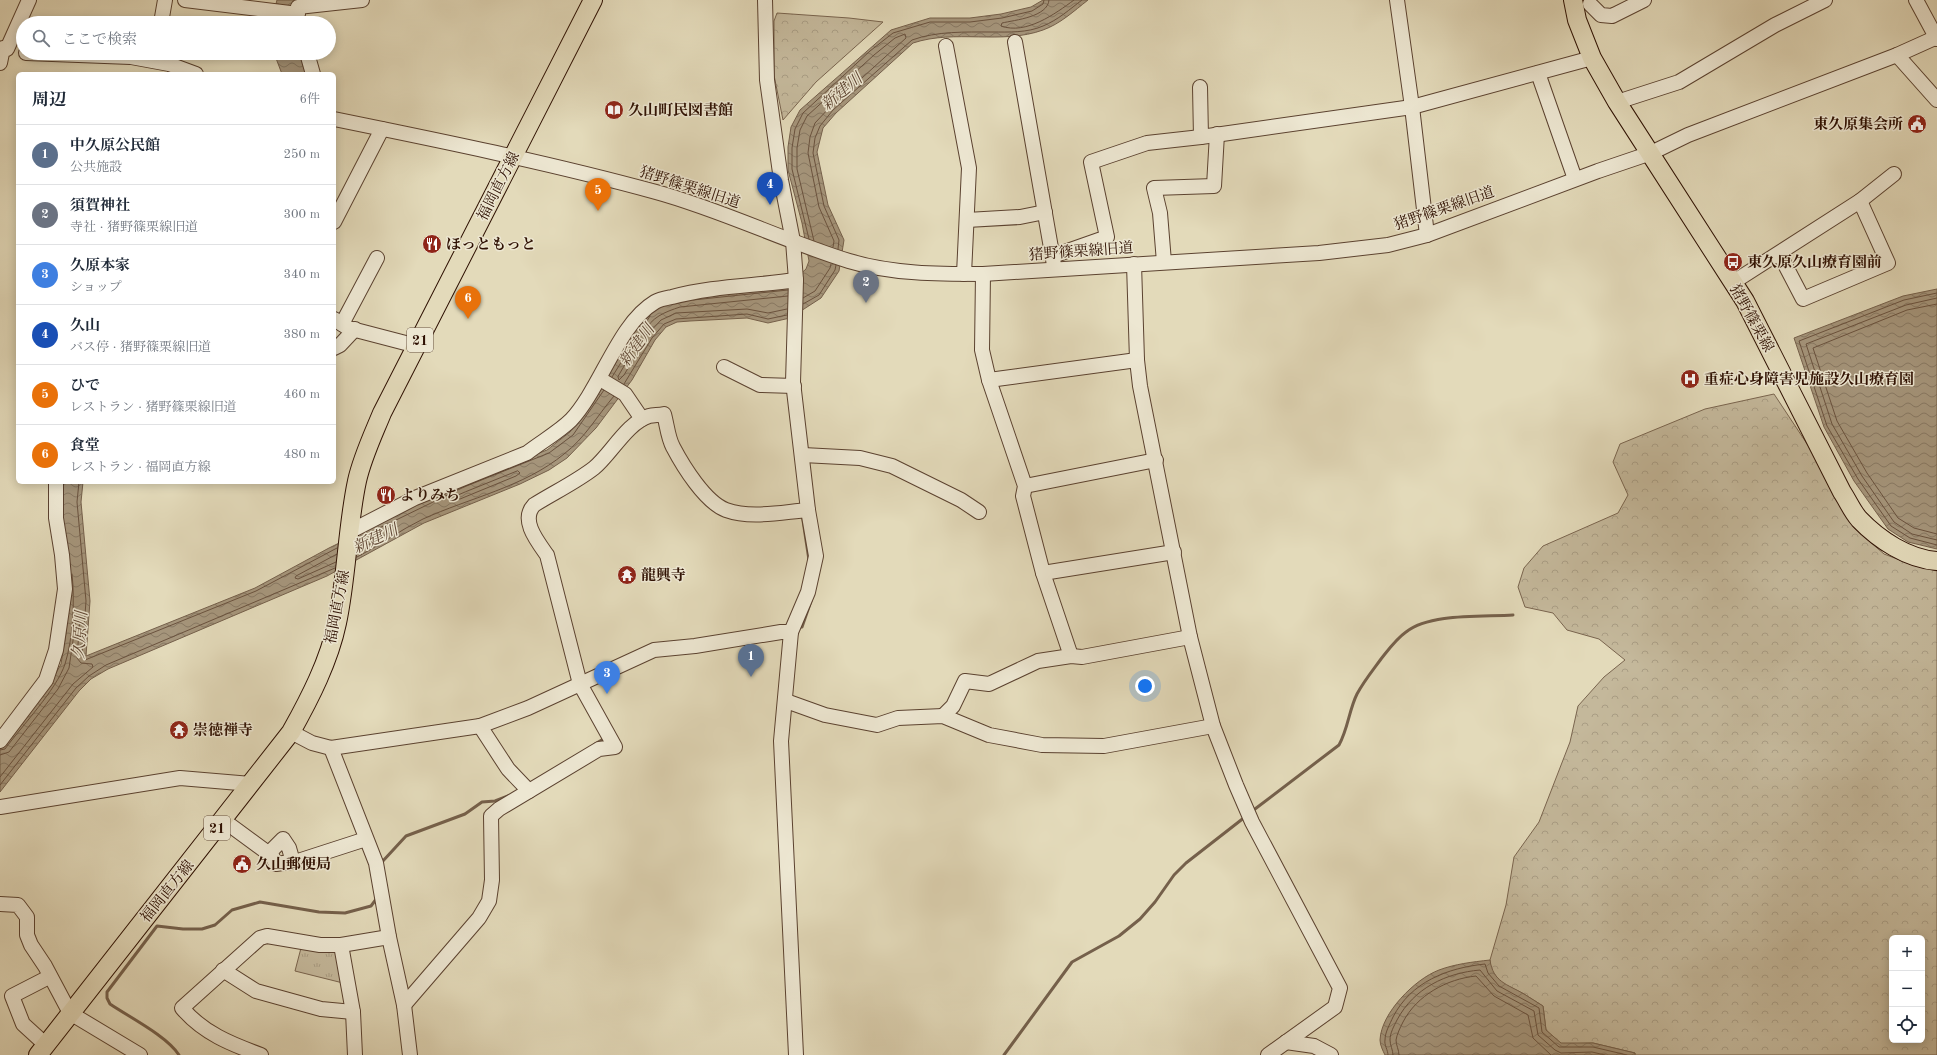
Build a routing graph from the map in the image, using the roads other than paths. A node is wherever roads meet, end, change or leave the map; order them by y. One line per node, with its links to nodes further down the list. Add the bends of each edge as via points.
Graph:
1 (29, 0): 13 (street)
2 (165, 0): 14 (street)
3 (185, 0): 12 (street)
4 (362, 0): 12 (street)
5 (593, 0): 38 (main road, 福岡直方線 / 21)
6 (765, 0): 46 (street, via 767,80 781,180)
7 (1397, 0): 32 (street)
8 (1644, 0): 11 (street, via 1612,16 1601,15)
9 (1825, 0): 31 (street, via 1775,25 1679,82)
10 (1916, 0): 16 (street)
11 (1582, 2): 22 (main road, 猪野篠栗線, via 1577,20)
12 (299, 11)
13 (20, 16)
14 (162, 16)
15 (16, 24): 19 (street)
16 (1936, 38): 21 (street, 猪野篠栗線旧道)
17 (1015, 42): 42 (street)
18 (946, 46): 44 (street, via 969,168)
19 (3, 48): 20 (street); 25 (street)
20 (16, 51)
21 (1897, 56): 30 (street); 37 (street, 猪野篠栗線旧道, via 1688,135)
22 (1592, 58): 28 (street); 31 (main road, 猪野篠栗線)
23 (161, 60): 26 (street)
24 (309, 60): 27 (street)
25 (0, 63)
26 (191, 72)
27 (312, 72)
28 (1538, 73): 32 (street); 40 (street)
29 (1200, 87): 36 (street)
30 (1937, 100)
31 (1617, 102): 37 (main road, 猪野篠栗線)
32 (1412, 107): 35 (street); 45 (street)
33 (336, 119): 34 (street, 猪野篠栗線旧道)
34 (382, 129): 38 (street, 猪野篠栗線旧道); 43 (street)
35 (1217, 134): 36 (street); 50 (street, via 1214,186 1154,188 1160,213)
36 (1201, 137): 48 (street, via 1147,143 1091,162 1107,237)
37 (1651, 153): 40 (street, 猪野篠栗線旧道); 56 (main road, 猪野篠栗線)
38 (514, 156): 46 (street, 猪野篠栗線旧道, via 657,192); 58 (main road, 福岡直方線 / 21)
39 (1894, 174): 41 (street)
40 (1575, 179): 45 (street, 猪野篠栗線旧道)
41 (1860, 200): 47 (street); 47 (street, via 1888,263 1803,299)
42 (1045, 212): 44 (street); 48 (street)
43 (336, 218)
44 (967, 220): 53 (street)
45 (1427, 235): 50 (street, 猪野篠栗線旧道, via 1388,245 1319,253)
46 (793, 241): 53 (street, 猪野篠栗線旧道, via 850,261 894,270); 55 (street)
47 (1779, 253): 56 (street)
48 (1053, 256): 52 (street)
49 (377, 258): 57 (street)
50 (1164, 262): 51 (street, 猪野篠栗線旧道)
51 (1134, 264): 52 (street, 猪野篠栗線旧道); 60 (street)
52 (1055, 270): 54 (street, 猪野篠栗線旧道)
53 (964, 274): 54 (street, 猪野篠栗線旧道)
54 (983, 274): 63 (street, via 982,350)
55 (796, 280): 62 (street, via 688,292 656,301 642,312 616,347); 64 (street)
56 (1732, 282): 74 (main road, 猪野篠栗線, via 1745,301 1842,492 1858,518 1892,546 1926,560)
57 (344, 324): 58 (street); 59 (street, via 340,346)
58 (417, 346): 72 (main road, 福岡直方線 / 21, via 382,413 368,447 357,480)
59 (336, 347)
60 (1137, 360): 63 (street); 67 (street)
61 (724, 368): 64 (street, via 760,385)
62 (600, 379): 65 (street, via 625,394); 72 (street, via 571,420 527,452 415,498)
63 (989, 380): 69 (street)
64 (794, 386): 66 (street)
65 (642, 419): 70 (street, via 664,414 672,446 707,498 716,505 736,512 757,514); 79 (street, via 616,441 606,457 594,469 529,510 528,517 532,530 547,555)
66 (803, 455): 70 (street); 71 (street, via 860,458 892,466)
67 (1156, 460): 69 (street); 73 (street)
68 (56, 484): 85 (street, via 56,518 65,589 56,650 46,680)
69 (1025, 486): 75 (street, via 1022,496)
70 (808, 510): 76 (street, via 815,561 808,592)
71 (979, 512)
72 (349, 532): 84 (main road, 福岡直方線 / 21, via 337,624 317,682)
73 (1174, 552): 75 (street); 77 (street)
74 (1937, 561)
75 (1044, 573): 78 (street)
76 (791, 632): 79 (street, via 654,650); 80 (street, via 785,680)
77 (1190, 637): 78 (street, via 1082,657); 83 (street)
78 (1071, 656): 81 (street, via 1038,661 989,684 965,681 953,706)
79 (580, 684): 82 (street); 88 (street, via 615,747 599,750)
80 (786, 701): 81 (street, via 826,715 877,725 898,718); 109 (street, via 781,741)
81 (943, 716): 83 (street, via 989,735 1042,745 1104,746)
82 (480, 726): 86 (street); 88 (street, via 508,769)
83 (1213, 726): 102 (street, via 1252,822 1340,988 1335,1007)
84 (291, 732): 86 (street, via 312,743); 87 (main road, 福岡直方線 / 21)
85 (0, 741)
86 (331, 748): 91 (street)
87 (251, 784): 89 (street, via 180,778); 90 (main road, 福岡直方線 / 21)
88 (529, 791): 99 (street, via 499,808 491,816 492,880 489,901 479,918)
89 (0, 807)
90 (223, 820): 92 (street); 101 (main road, 福岡直方線 / 21)
91 (366, 839): 93 (street); 95 (street, via 376,863)
92 (269, 853): 93 (street, via 276,864); 93 (street, via 283,839)
93 (293, 862)
94 (0, 904): 98 (street, via 18,905 27,917 27,935)
95 (388, 937): 96 (street); 99 (street)
96 (341, 944): 97 (street, via 320,945 267,936 260,938); 100 (street)
97 (224, 970): 100 (street, via 256,991 321,1009); 104 (street, via 182,1008 193,1021)
98 (49, 977): 101 (street); 103 (street, via 12,996 23,1024)
99 (404, 1006): 108 (street)
100 (353, 1012): 107 (street)
101 (70, 1013): 103 (main road, 福岡直方線 / 21); 105 (street)
102 (1286, 1042): 110 (street); 111 (street, via 1314,1046)
103 (42, 1050)
104 (244, 1052): 106 (street)
105 (140, 1055)
106 (261, 1055)
107 (355, 1055)
108 (410, 1055)
109 (796, 1055)
110 (1268, 1055)
111 (1331, 1055)

